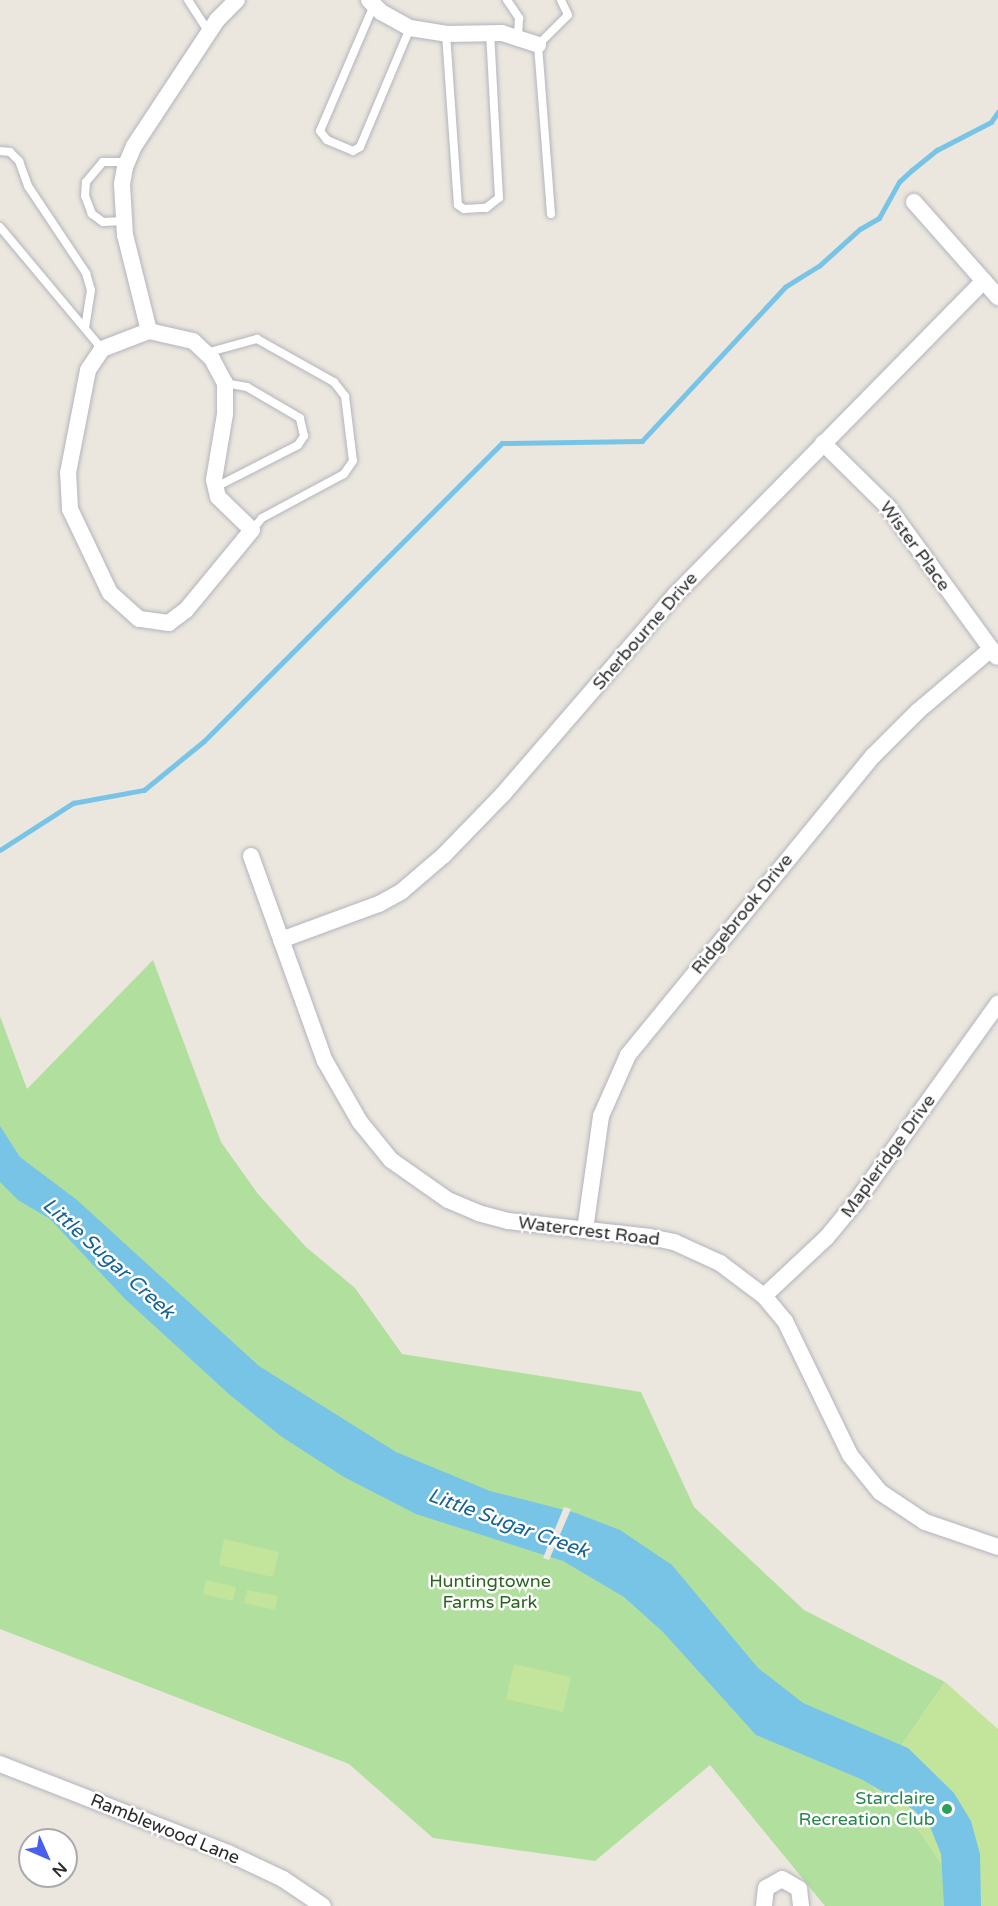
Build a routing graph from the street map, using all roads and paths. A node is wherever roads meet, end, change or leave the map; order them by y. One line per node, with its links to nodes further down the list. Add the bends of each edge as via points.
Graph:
1 (188, 0): 7 (lane)
2 (237, 0): 7 (street)
3 (507, 0): 10 (lane, via 519,18)
4 (561, 0): 11 (lane, via 568,15)
5 (371, 2): 6 (street); 6 (lane, via 320,131 327,140 353,151 360,147)
6 (410, 28): 8 (street)
7 (209, 32): 13 (street)
8 (446, 34): 9 (street); 9 (lane, via 458,205 464,209 486,208 500,198)
9 (490, 34): 10 (street)
10 (518, 36): 11 (street)
11 (538, 45): 15 (lane)
12 (0, 151): 20 (lane, via 10,152 19,161 28,186 86,273 90,290)
13 (127, 162): 16 (street, via 122,184); 16 (lane, via 103,162 86,182 85,196 92,214 103,222)
14 (914, 202): 18 (street)
15 (552, 214)
16 (124, 221): 21 (street)
17 (0, 227): 20 (lane)
18 (984, 281): 19 (street); 25 (street, Sherbourne Drive)
19 (998, 297)
20 (85, 328): 22 (lane)
21 (149, 331): 22 (street); 23 (street, via 193,341)
22 (102, 348): 27 (street, via 88,370 68,473 70,509 110,593 140,619 170,623 186,610)
23 (206, 353): 24 (street); 27 (lane, via 256,339 334,382 345,396 353,461 344,474 262,518)
24 (225, 383): 26 (street); 26 (lane, via 247,387 300,418 304,436 298,444)
25 (823, 442): 28 (street, Wister Place, via 888,507); 30 (street, Sherbourne Drive, via 676,594 504,793 436,863 379,904)
26 (216, 487): 27 (street, via 218,497)
27 (252, 530)
28 (994, 654): 32 (street, Ridgebrook Drive, via 918,711 873,756 628,1055 601,1116)
29 (251, 856): 30 (street, Watercrest Road)
30 (281, 940): 32 (street, Watercrest Road, via 325,1060 360,1122 391,1160 428,1188 478,1213)
31 (998, 1004): 33 (street, Mapleridge Drive, via 856,1202 827,1237)
32 (585, 1230): 33 (street, Watercrest Road, via 674,1242 720,1263)
33 (764, 1296): 34 (street, Watercrest Road, via 786,1321 850,1455 880,1492 925,1522)
34 (998, 1546)
35 (0, 1764): 36 (street, Ramblewood Lane, via 228,1853 283,1879)
36 (323, 1906)
37 (764, 1906): 38 (street, via 766,1888 782,1879 799,1888)
38 (801, 1906)

